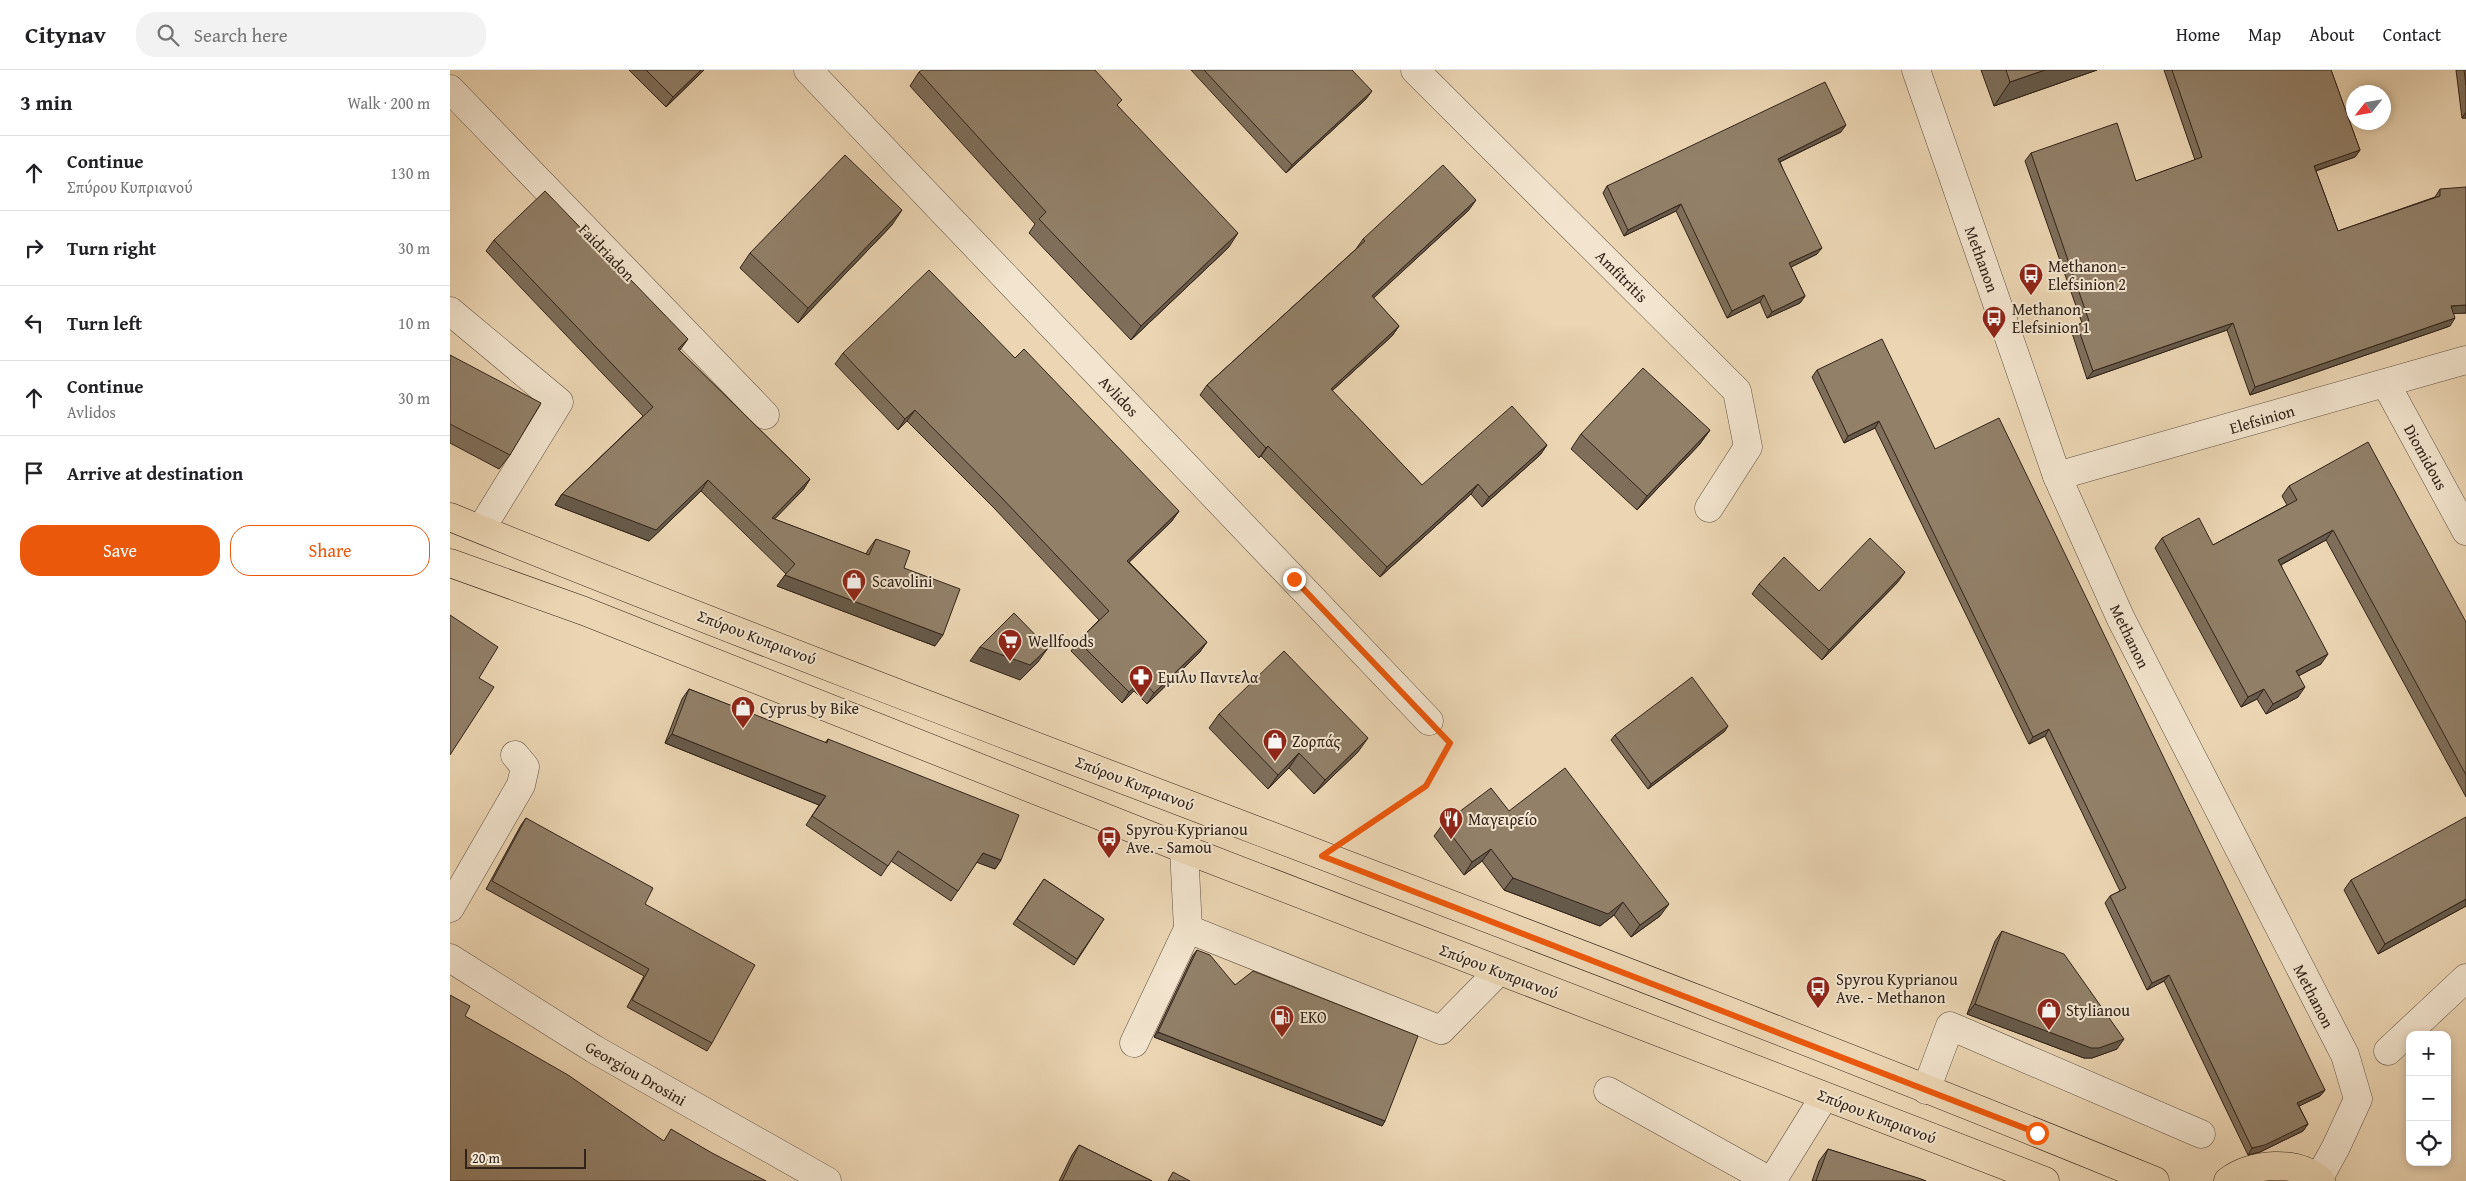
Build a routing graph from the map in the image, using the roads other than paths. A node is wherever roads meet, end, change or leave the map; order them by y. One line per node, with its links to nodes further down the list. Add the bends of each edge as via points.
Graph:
1 (808, 70): 15 (street, Avlidos)
2 (1415, 70): 10 (street, Amfitritis, via 1737,391 1748,447)
3 (1916, 70): 9 (street, Methanon)
4 (450, 89): 8 (street, Faidriadon)
5 (450, 310): 12 (street, via 559,402)
6 (2466, 360): 7 (street, Elefsinion)
7 (2386, 384): 9 (street, Elefsinion); 13 (street, Diomidous)
8 (764, 415)
9 (2057, 476): 29 (street, Methanon, via 2121,619 2344,1055 2358,1099)
10 (1709, 508)
11 (450, 517): 12 (main road, Σπύρου Κυπριανού)
12 (481, 529): 25 (main road, Σπύρου Κυπριανού)
13 (2466, 531)
14 (450, 563): 17 (main road, Σπύρου Κυπριανού, via 584,611)
15 (1429, 721)
16 (515, 755): 18 (street, via 525,767 521,785)
17 (1184, 849): 19 (street); 21 (main road, Σπύρου Κυπριανού)
18 (450, 908)
19 (1188, 929): 21 (street, via 1441,1030); 23 (street)
20 (450, 958): 30 (street, Georgiou Drosini, via 594,1050)
21 (1499, 971): 27 (main road, Σπύρου Κυπριανού)
22 (2466, 978): 24 (street)
23 (1134, 1044)
24 (2388, 1051)
25 (1926, 1090): 28 (street, via 1950,1026); 33 (main road, Σπύρου Κυπριανού)
26 (1608, 1091): 31 (street)
27 (1824, 1097): 31 (street); 32 (main road, Σπύρου Κυπριανού)
28 (2201, 1134)
29 (2320, 1180): 34 (main road, via 2292,1168 2264,1166 2237,1174)
30 (827, 1181)
31 (1771, 1181)
32 (2045, 1181)
33 (2155, 1181)
34 (2228, 1181)

